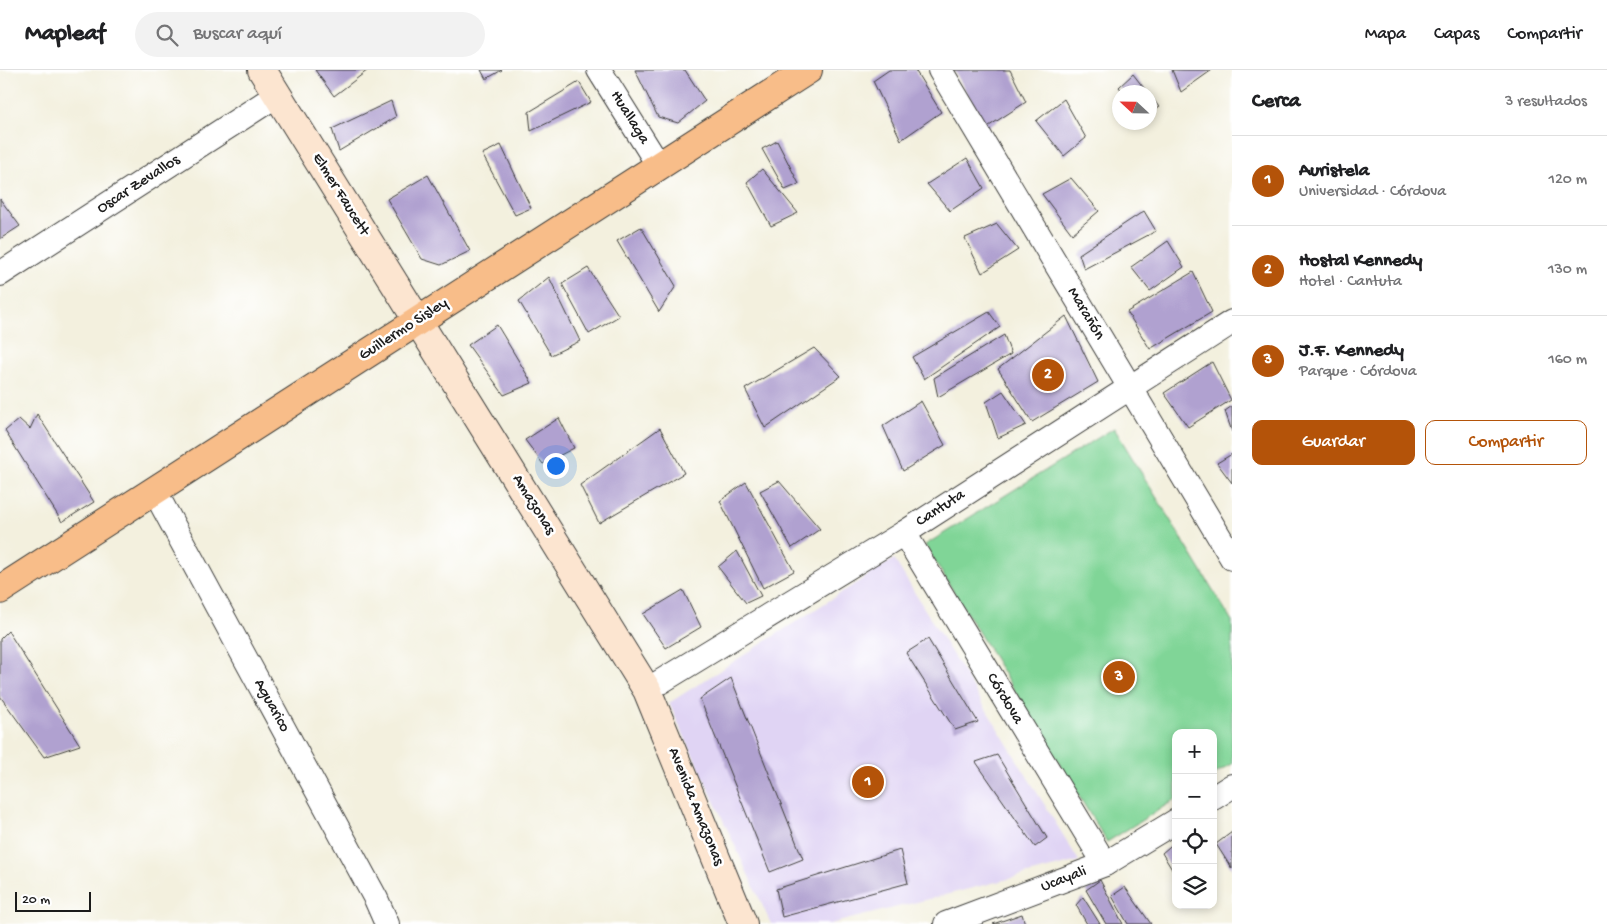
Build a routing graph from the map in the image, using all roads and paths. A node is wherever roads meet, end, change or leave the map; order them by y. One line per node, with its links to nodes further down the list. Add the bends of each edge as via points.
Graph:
1 (262, 70): 5 (street, Elmer Faucett)
2 (599, 70): 6 (street, Huallaga)
3 (808, 70): 6 (main road, Guillermo Sisley)
4 (940, 70): 10 (street, Marañón)
5 (277, 96): 7 (street, Oscar Zevallos); 8 (street, Elmer Faucett)
6 (659, 166): 8 (main road, Guillermo Sisley)
7 (0, 274)
8 (419, 319): 11 (main road, Guillermo Sisley); 15 (street, Amazonas)
9 (1232, 322): 10 (street, Cantuta)
10 (1128, 387): 12 (street, Cantuta); 13 (street, Marañón)
11 (154, 490): 14 (main road, Guillermo Sisley); 20 (street, Aguarico, via 376,899)
12 (904, 533): 15 (street, Cantuta); 19 (street, Córdova)
13 (1232, 558)
14 (0, 590)
15 (647, 690): 21 (street, Avenida Amazonas)
16 (1232, 786): 17 (street)
17 (1217, 795)
18 (1172, 823): 19 (street, Ucayali)
19 (1105, 864): 22 (street, Ucayali)
20 (386, 924)
21 (743, 924)
22 (948, 924)

